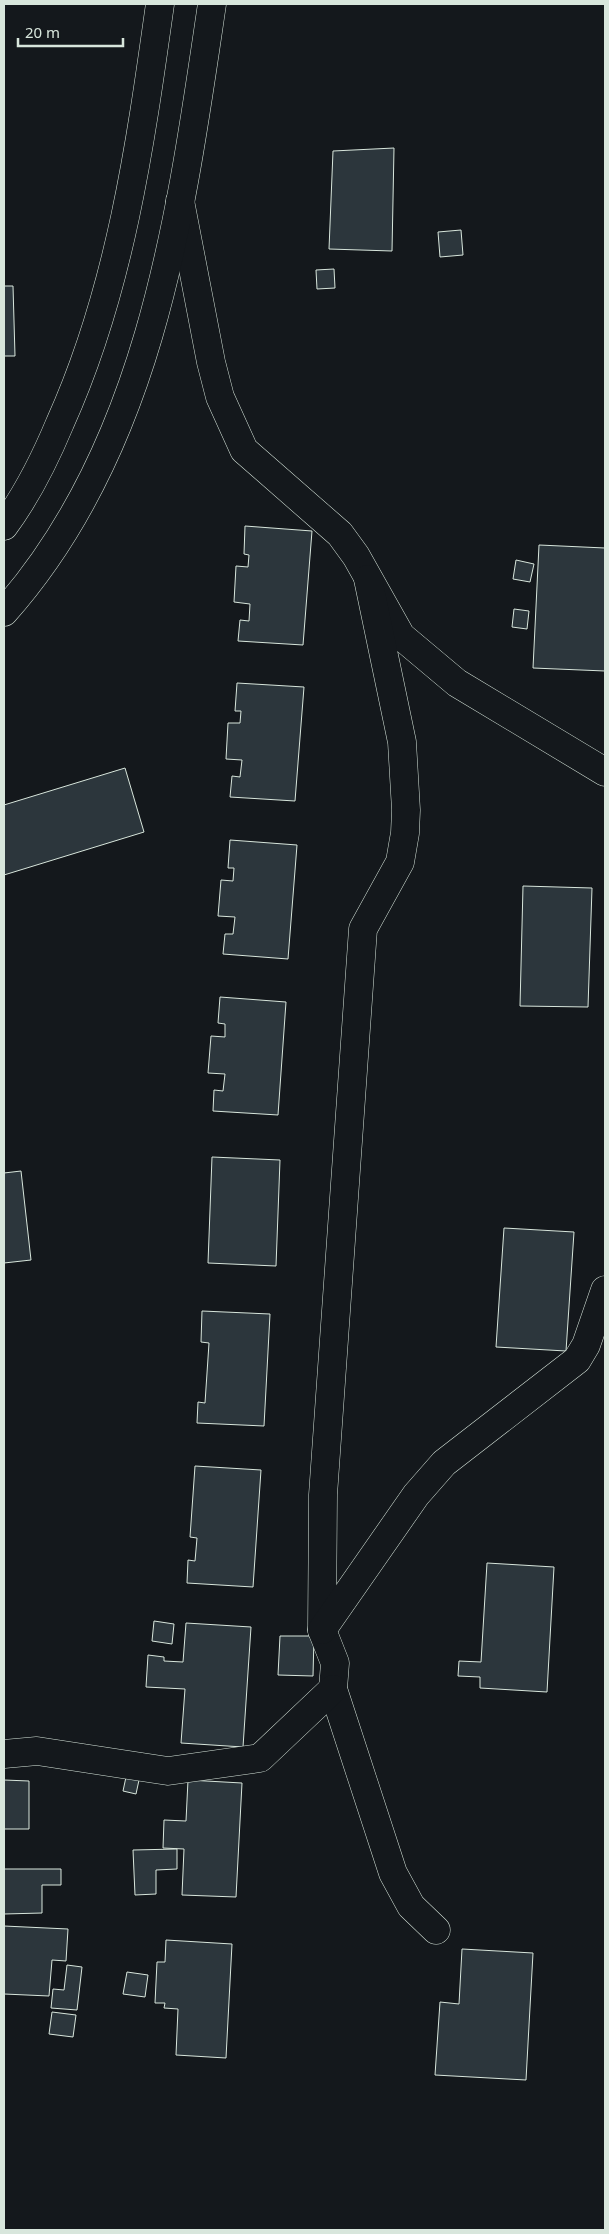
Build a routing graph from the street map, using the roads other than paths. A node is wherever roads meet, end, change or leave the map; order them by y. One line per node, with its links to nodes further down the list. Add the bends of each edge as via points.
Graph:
1 (160, 4): 4 (main road, via 139,152 105,305 81,378 50,447 18,507)
2 (212, 4): 3 (main road)
3 (180, 201): 5 (main road, via 211,362 220,397 244,450 340,534); 6 (main road, via 163,282 118,425 90,486 57,544)
4 (4, 526)
5 (368, 579): 7 (main road, via 401,636 457,683); 9 (main road, via 402,742 405,833 400,862 363,929 323,1496)
6 (4, 612)
7 (605, 772)
8 (605, 1290): 9 (main road, via 586,1346 577,1360 444,1463 416,1495)
9 (322, 1630): 10 (main road, via 335,1663)
10 (333, 1689): 11 (main road, via 260,1758 168,1771 37,1751); 12 (main road, via 393,1873 411,1906)
11 (4, 1754)
12 (436, 1930)

